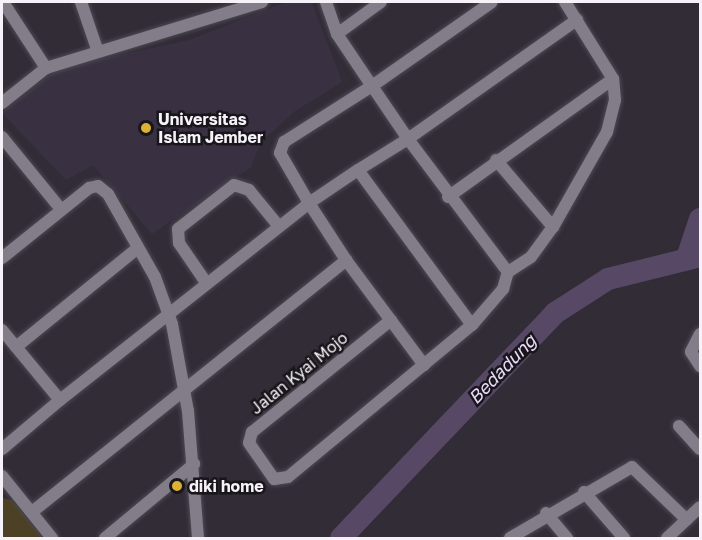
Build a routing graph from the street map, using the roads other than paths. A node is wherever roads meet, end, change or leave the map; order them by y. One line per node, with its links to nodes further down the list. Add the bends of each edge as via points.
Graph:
1 (3, 2): 11 (street)
2 (81, 2): 10 (street)
3 (262, 2): 10 (street, via 190,27)
4 (326, 2): 9 (street)
5 (381, 2): 9 (street)
6 (492, 2): 13 (street)
7 (565, 2): 8 (street)
8 (577, 20): 12 (street); 16 (street)
9 (337, 33): 13 (street)
10 (97, 49): 11 (street)
11 (46, 68): 14 (street)
12 (613, 79): 17 (street); 23 (street, Jalan Kyai Mojo, via 615,100 607,132)
13 (372, 86): 16 (street); 20 (street, via 280,149)
14 (2, 103)
15 (2, 137): 21 (street)
16 (408, 140): 18 (street); 19 (street)
17 (496, 160): 19 (street); 23 (street)
18 (358, 170): 20 (street); 31 (street)
19 (448, 197): 27 (street)
20 (309, 203): 22 (street); 26 (street)
21 (60, 208): 24 (street, via 98,186 108,194); 25 (street)
22 (277, 224): 28 (street); 28 (street, via 249,190 234,185 178,229 177,240)
23 (553, 227): 27 (street, Jalan Kyai Mojo, via 531,257)
24 (138, 248): 29 (street); 34 (street)
25 (2, 258)
26 (346, 260): 30 (street); 37 (street)
27 (508, 272): 31 (street, Jalan Kyai Mojo, via 503,289)
28 (205, 281): 29 (street)
29 (170, 314): 37 (street); 38 (street)
30 (391, 320): 35 (street); 35 (street, Jalan Kyai Mojo, via 252,432 250,447 274,479 283,480)
31 (472, 325): 35 (street, Jalan Kyai Mojo)
32 (2, 330): 34 (street)
33 (700, 334): 36 (street, via 691,352)
34 (16, 347): 38 (street)
35 (424, 365)
36 (700, 366)
37 (184, 386): 42 (street); 45 (street)
38 (60, 400): 40 (street)
39 (680, 426): 41 (street)
40 (2, 449)
41 (700, 449)
42 (194, 464): 49 (street); 50 (street)
43 (4, 484): 45 (street)
44 (584, 492): 46 (street); 47 (street, via 632,467); 53 (street)
45 (32, 513): 48 (street)
46 (546, 513): 51 (street); 52 (street)
47 (696, 515): 54 (street)
48 (52, 538)
49 (105, 538)
50 (198, 538)
51 (510, 538)
52 (567, 538)
53 (624, 538)
54 (667, 538)

